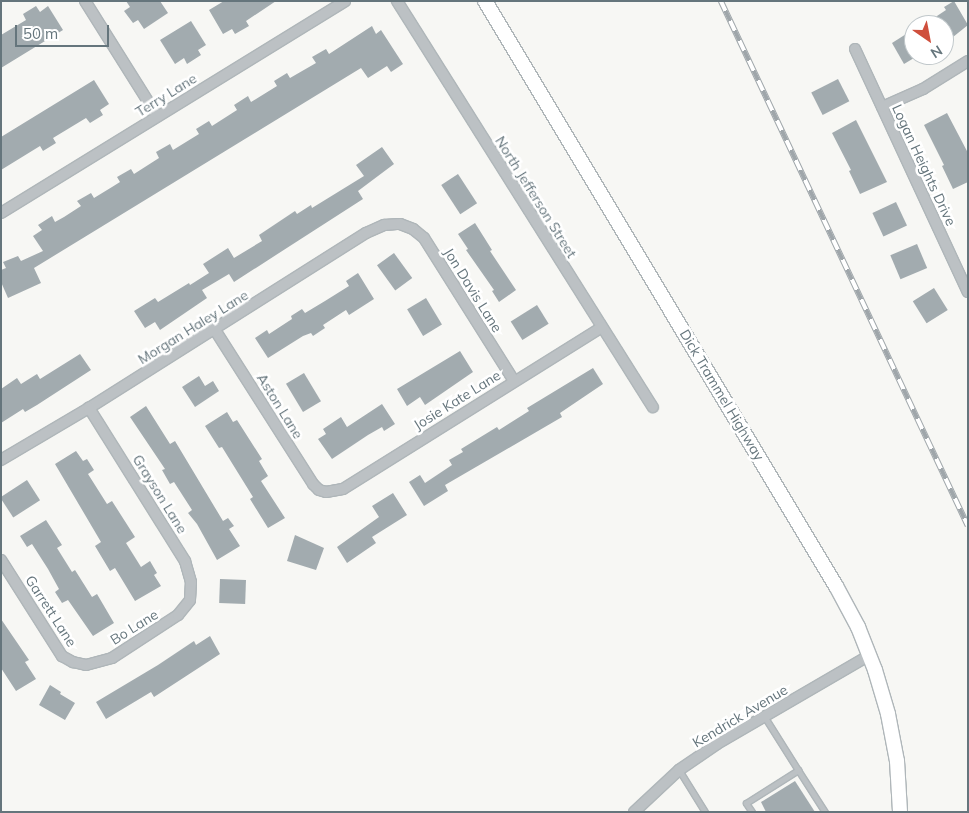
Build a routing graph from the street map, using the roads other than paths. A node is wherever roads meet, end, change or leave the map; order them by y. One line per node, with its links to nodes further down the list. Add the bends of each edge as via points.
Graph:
1 (84, 1): 8 (street)
2 (345, 1): 8 (street, Terry Lane)
3 (397, 1): 12 (street, North Jefferson Street)
4 (485, 1): 21 (main road, Dick Trammel Highway, via 836,586)
5 (855, 49): 7 (street, Logan Heights Drive)
6 (968, 61): 7 (street, via 922,89)
7 (882, 107): 11 (street, Logan Heights Drive)
8 (157, 116): 9 (street, Terry Lane)
9 (1, 213)
10 (400, 224): 13 (street, Morgan Haley Lane, via 384,225 366,233); 14 (street, Jon Davis Lane, via 424,238)
11 (968, 292)
12 (602, 327): 14 (street, Josie Kate Lane); 15 (street, North Jefferson Street)
13 (214, 330): 16 (street, Morgan Haley Lane); 18 (street, Aston Lane, via 313,484)
14 (514, 380): 18 (street, Josie Kate Lane, via 343,489)
15 (654, 407)
16 (89, 408): 17 (street, Morgan Haley Lane); 20 (street, Grayson Lane, via 185,561 191,582)
17 (1, 460)
18 (326, 492)
19 (1, 560): 22 (street, Garrett Lane, via 62,656)
20 (190, 600): 22 (street, Bo Lane, via 178,615 112,658)
21 (870, 655): 23 (street, Kendrick Avenue); 30 (main road, Dick Trammel Highway, via 888,714)
22 (86, 665)
23 (764, 716): 24 (street, Kendrick Avenue); 25 (lane)
24 (679, 770): 26 (street, Kendrick Avenue); 27 (lane)
25 (798, 770): 28 (lane, via 746,803); 29 (lane)
26 (634, 812)
27 (704, 812)
28 (752, 812)
29 (825, 812)
30 (900, 812)

